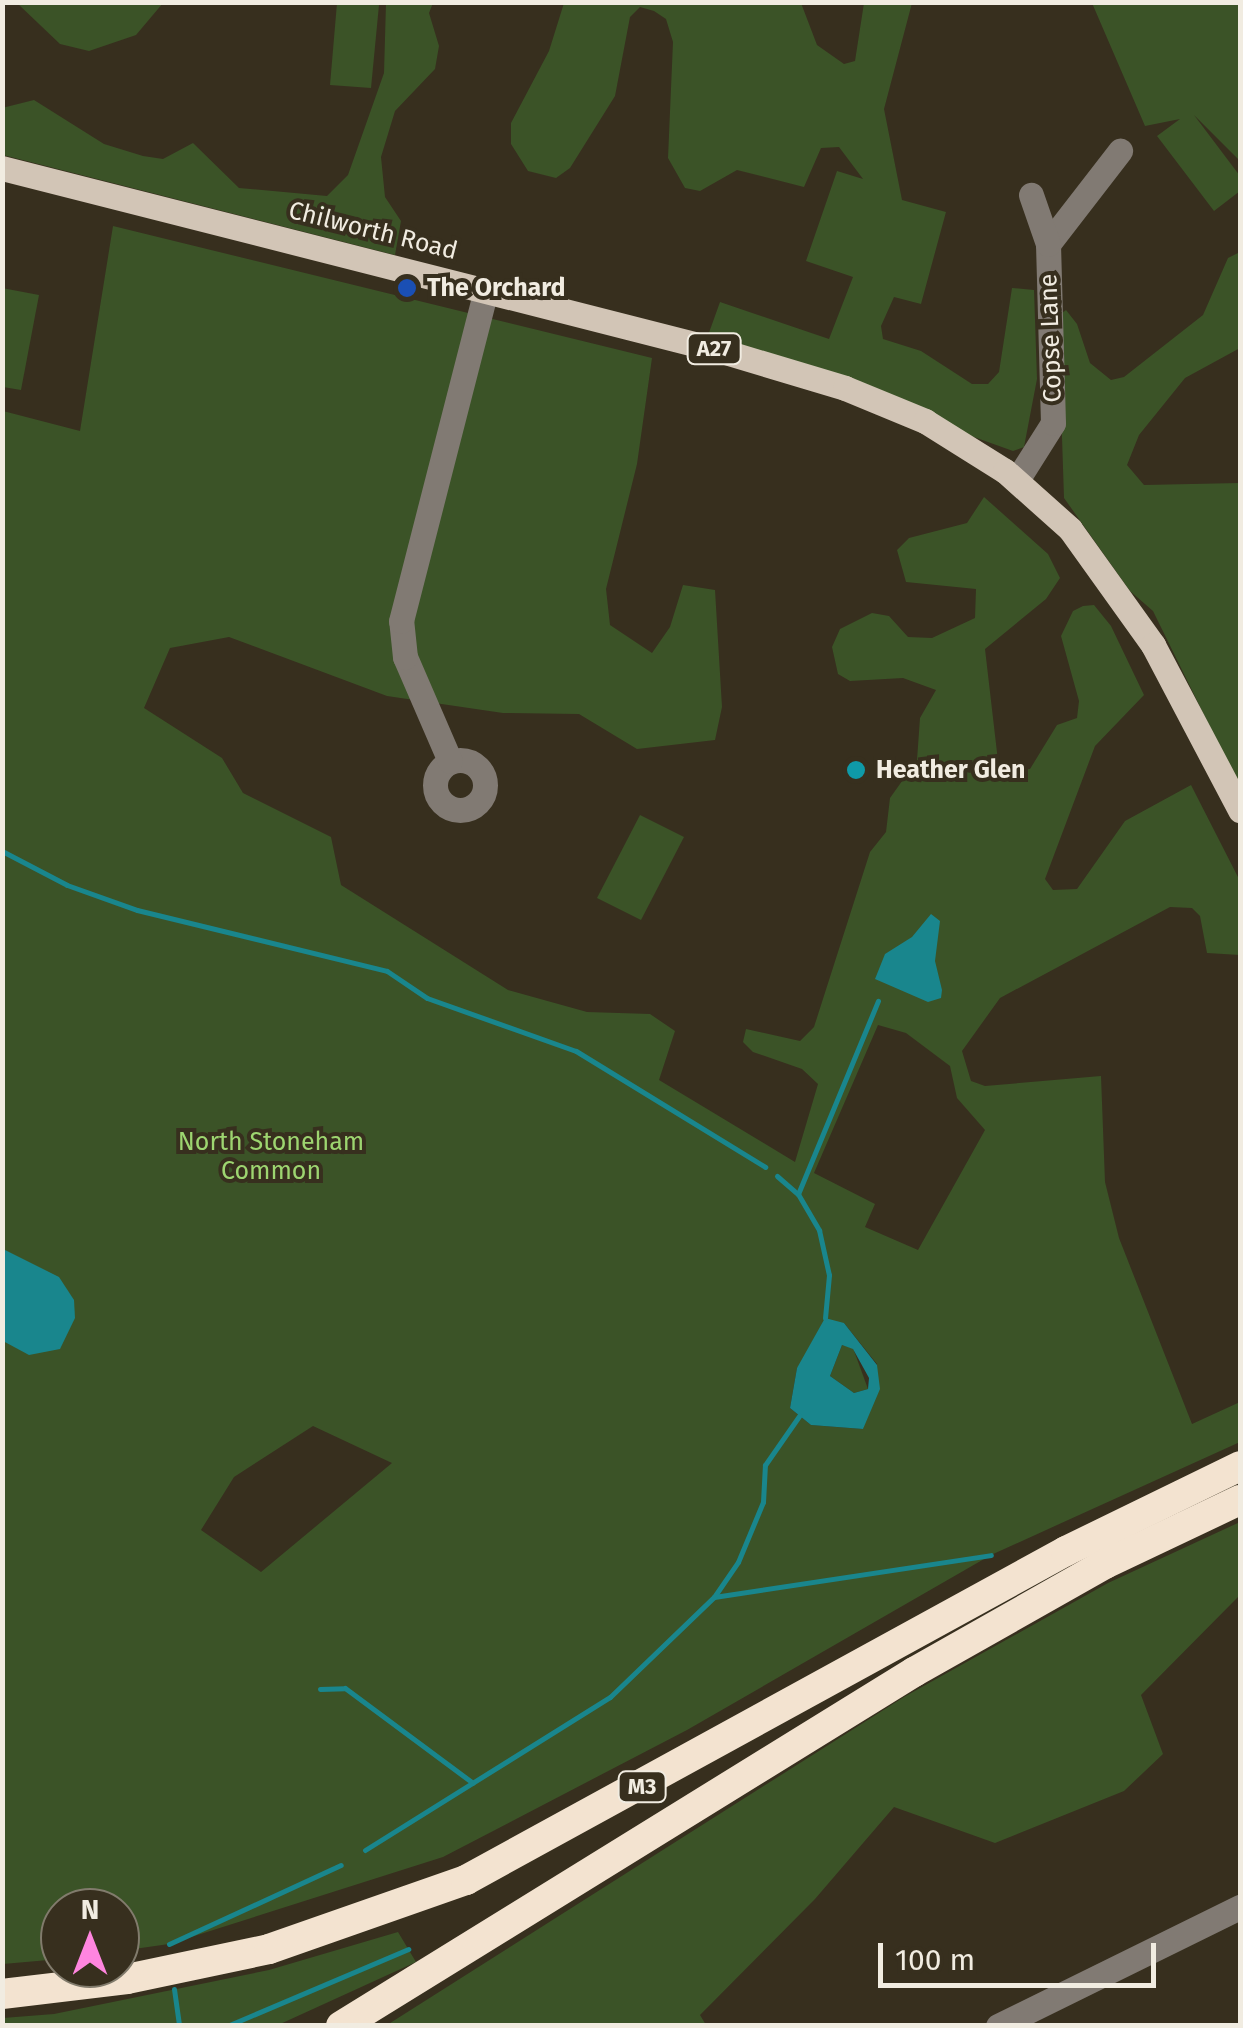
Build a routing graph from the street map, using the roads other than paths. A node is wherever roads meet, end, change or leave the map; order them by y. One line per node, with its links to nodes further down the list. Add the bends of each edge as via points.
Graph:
1 (1120, 151): 4 (street, Copse Lane)
2 (2, 168): 5 (main road, Chilworth Road / A27)
3 (1031, 195): 4 (street, Copse Lane)
4 (1048, 244): 6 (street, Copse Lane, via 1053,423)
5 (486, 291): 6 (main road, Chilworth Road / A27, via 845,388 926,421); 7 (street, via 402,621 405,657)
6 (1018, 480): 8 (main road, Chilworth Road / A27, via 1070,528 1118,590)
7 (450, 761)
8 (1240, 810)
9 (1240, 1466): 12 (highway, M3, via 1066,1551 466,1880 269,1949 127,1979)
10 (1240, 1500): 13 (highway, M3, via 1105,1564 914,1672)
11 (1240, 1907): 14 (street)
12 (2, 1994)
13 (341, 2026)
14 (998, 2026)

